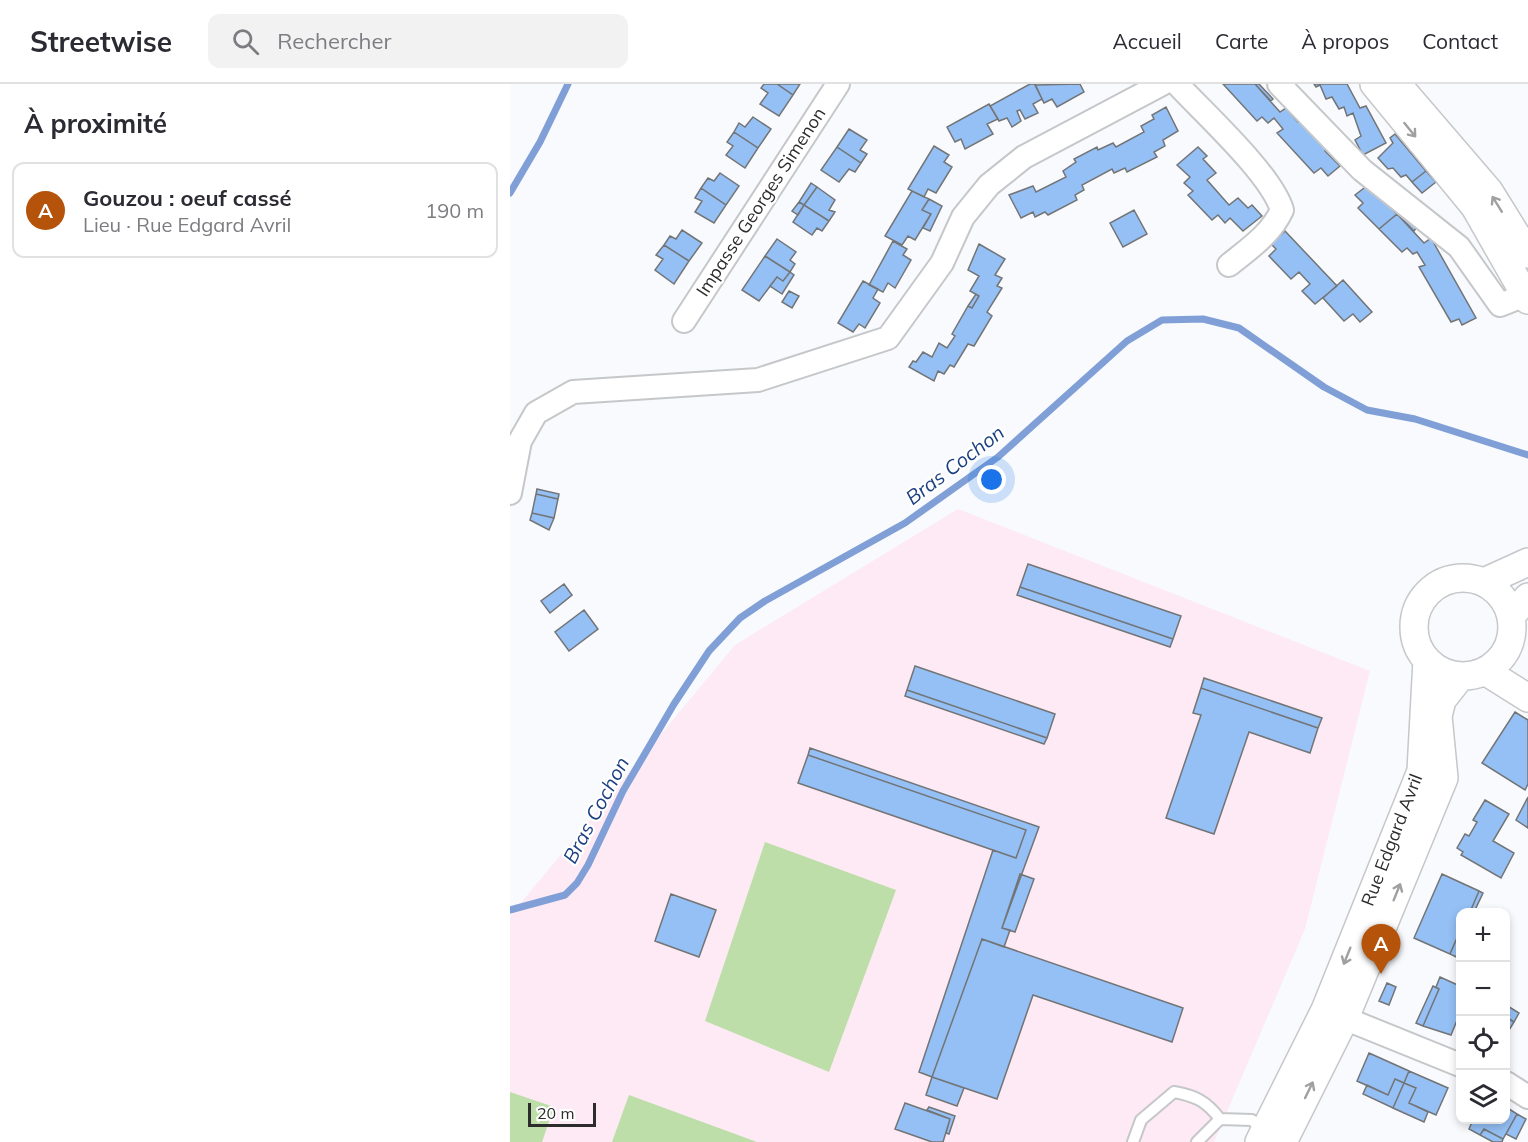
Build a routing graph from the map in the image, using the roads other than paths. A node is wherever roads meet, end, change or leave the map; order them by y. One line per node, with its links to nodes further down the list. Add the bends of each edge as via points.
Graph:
1 (838, 84): 10 (street, Impasse Georges Simenon)
2 (1162, 84): 11 (street, via 1024,157 989,185 963,217 942,263 888,338 758,380 573,392 536,413 520,441)
3 (1177, 84): 8 (street, via 1263,177 1282,210 1263,237)
4 (1279, 84): 9 (street, via 1362,170 1459,247 1500,305)
5 (1374, 84): 9 (street, one-way to 9, via 1476,207)
6 (1397, 84): 7 (street, one-way to 6, via 1489,191)
7 (1528, 254)
8 (1229, 264)
9 (1527, 296)
10 (684, 321)
11 (510, 493)
12 (1528, 562): 13 (street)
13 (1484, 582): 14 (street, via 1505,602); 16 (street, via 1451,580 1424,598 1416,613 1414,630)
14 (1520, 606): 15 (street)
15 (1509, 645): 17 (street, via 1504,655); 18 (street)
16 (1427, 660): 17 (street, via 1448,674); 20 (street, Rue Edgard Avril, one-way to 20, via 1421,771)
17 (1473, 674): 19 (street); 20 (street, Rue Edgard Avril, one-way to 17, via 1444,778 1438,716 1442,700)
18 (1528, 684)
19 (1528, 698)
20 (1335, 1014): 21 (street); 25 (street, Rue Edgard Avril)
21 (1456, 1063)
22 (1510, 1086): 23 (street)
23 (1528, 1097)
24 (1220, 1119): 25 (lane, via 1252,1120); 26 (lane, via 1196,1096 1174,1092 1141,1120); 27 (lane)
25 (1269, 1139)
26 (1133, 1142)
27 (1197, 1142)

